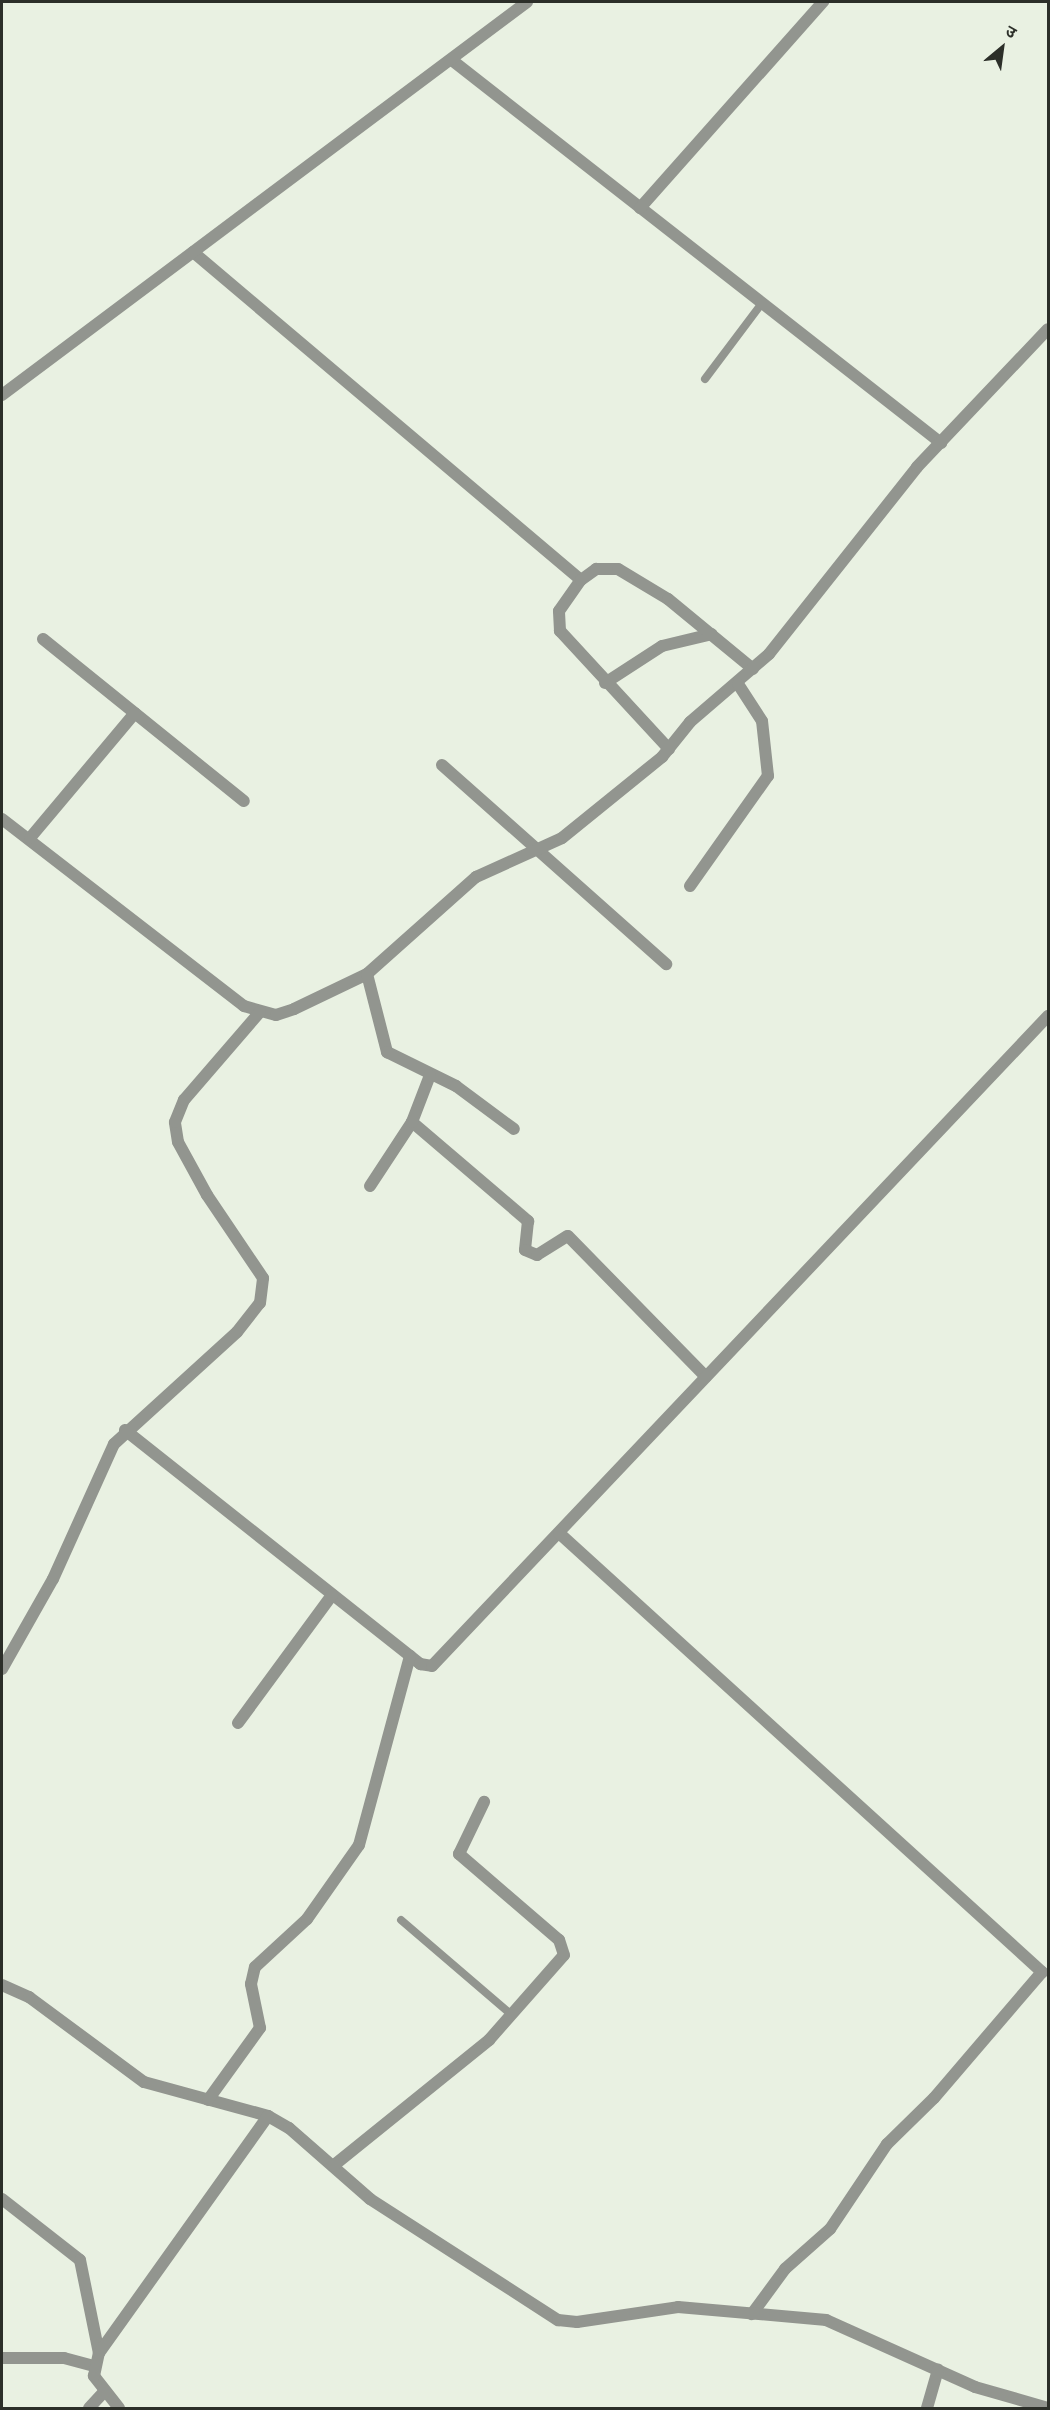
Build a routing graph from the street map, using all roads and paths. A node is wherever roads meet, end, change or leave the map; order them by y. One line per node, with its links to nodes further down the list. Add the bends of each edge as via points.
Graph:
1 (527, 2): 3 (street)
2 (823, 2): 4 (street)
3 (453, 61): 4 (street); 5 (street)
4 (640, 208): 6 (street)
5 (193, 252): 9 (street); 11 (street)
6 (762, 303): 8 (lane); 10 (street)
7 (1048, 328): 10 (street)
8 (705, 379)
9 (2, 394)
10 (940, 443): 14 (street)
11 (581, 580): 12 (street, via 596,569 618,568); 15 (street, via 559,611 560,631)
12 (712, 634): 14 (street); 15 (street, via 662,646)
13 (43, 639): 17 (street)
14 (753, 669): 16 (street)
15 (605, 683): 18 (street)
16 (738, 684): 18 (street, via 690,722); 24 (street, via 762,721 768,776)
17 (135, 713): 20 (street); 22 (street)
18 (669, 749): 23 (street, via 562,838)
19 (442, 765): 23 (street)
20 (244, 801)
21 (2, 819): 22 (street)
22 (30, 838): 27 (street, via 244,1006)
23 (539, 849): 25 (street); 26 (street, via 476,877)
24 (690, 886)
25 (666, 964)
26 (367, 974): 27 (street, via 294,1010); 29 (street, via 387,1052)
27 (260, 1012): 34 (street, via 184,1100 175,1122 188,1160 257,1267 264,1289 237,1332)
28 (1048, 1016): 33 (street)
29 (430, 1075): 30 (street); 31 (street, via 481,1102)
30 (412, 1122): 32 (street); 33 (street, via 528,1221 525,1250 537,1255 568,1236)
31 (514, 1129)
32 (370, 1186)
33 (706, 1377): 35 (street)
34 (125, 1430): 36 (street); 38 (street)
35 (559, 1533): 37 (street, via 432,1666); 48 (street, via 1042,1972 934,2098 887,2144 830,2229 785,2269)
36 (332, 1595): 37 (street); 39 (street)
37 (410, 1656): 44 (street, via 359,1845 307,1919 255,1967 251,1984 260,2028)
38 (2, 1669)
39 (238, 1722)
40 (484, 1802): 43 (street, via 460,1847 462,1861 564,1946 558,1965)
41 (401, 1920): 43 (lane)
42 (2, 1985): 44 (street, via 29,1997 144,2082)
43 (512, 2015): 46 (street, via 462,2064)
44 (208, 2100): 45 (street)
45 (268, 2116): 46 (street); 49 (street)
46 (333, 2166): 48 (street, via 409,2226 558,2320 577,2322 678,2307)
47 (2, 2199): 49 (street, via 80,2260)
48 (752, 2314): 52 (street, via 826,2320)
49 (99, 2353): 51 (street)
50 (2, 2358): 51 (street, via 64,2358)
51 (93, 2366): 53 (street)
52 (938, 2370): 54 (street, via 1011,2400); 57 (street)
53 (104, 2392): 55 (street); 56 (street)
54 (1048, 2408)
55 (89, 2409)
56 (119, 2409)
57 (927, 2409)

